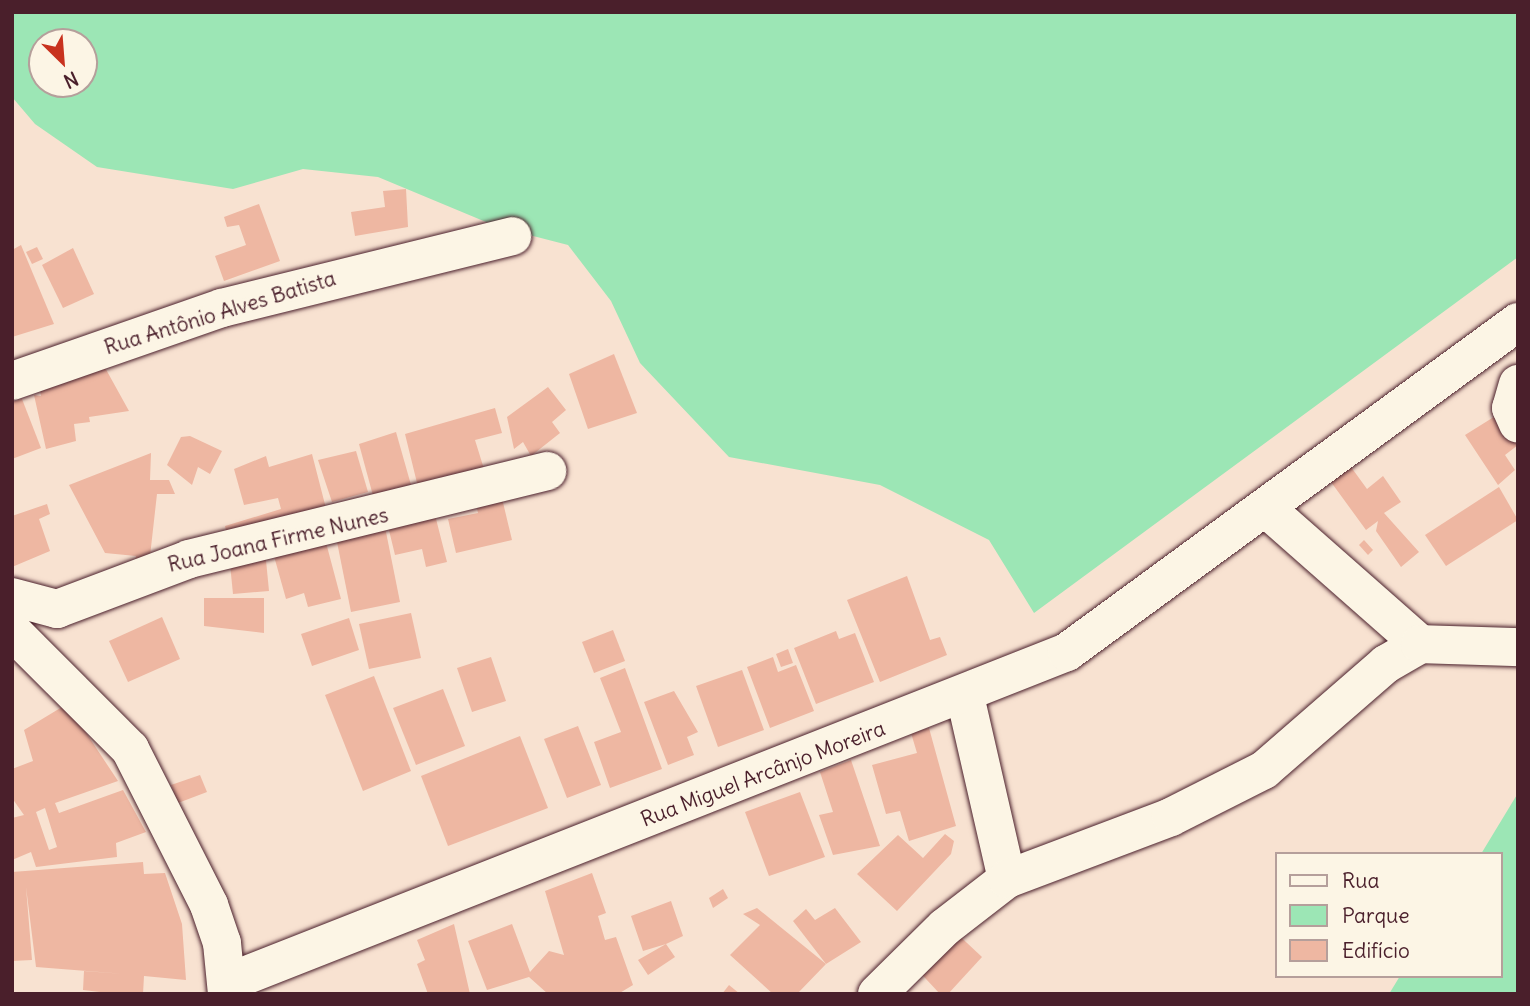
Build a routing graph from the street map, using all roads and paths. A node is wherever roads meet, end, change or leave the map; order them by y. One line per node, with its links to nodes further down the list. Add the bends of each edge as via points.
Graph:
1 (512, 236): 3 (street, Rua Antônio Alves Batista, via 222,308)
2 (1518, 322): 7 (street, Rua Miguel Arcânjo Moreira, via 1404,400)
3 (12, 381)
4 (1518, 384): 5 (street, via 1511,408)
5 (1518, 424)
6 (547, 471): 8 (street, Rua Joana Firme Nunes, via 189,559 57,609)
7 (1268, 510): 10 (street); 12 (street, Rua Miguel Arcânjo Moreira, via 1067,652)
8 (12, 597)
9 (12, 631): 14 (street, via 130,749 209,905)
10 (1420, 644): 11 (street); 13 (street, via 1386,664 1264,770 1171,817)
11 (1518, 646)
12 (965, 696): 13 (street); 14 (street, Rua Miguel Arcânjo Moreira)
13 (1007, 879): 15 (street, via 945,927)
14 (228, 988)
15 (877, 994)

